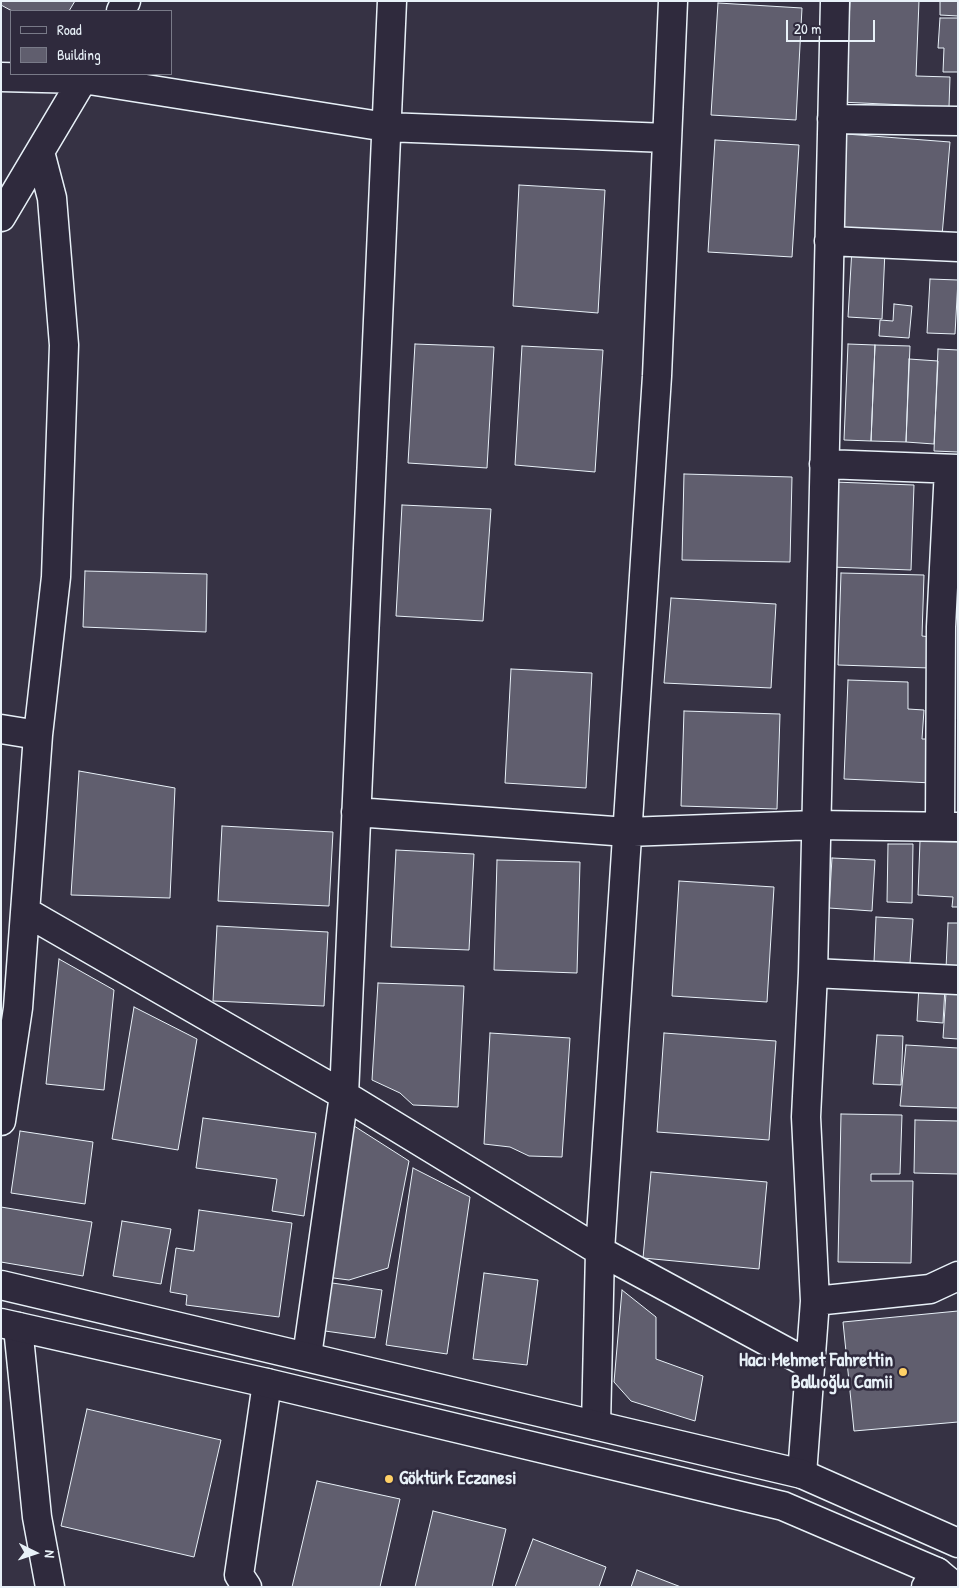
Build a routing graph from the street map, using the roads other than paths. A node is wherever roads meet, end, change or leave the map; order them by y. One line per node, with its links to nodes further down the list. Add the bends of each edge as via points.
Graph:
1 (392, 1): 8 (street)
2 (673, 1): 9 (street)
3 (835, 1): 6 (street)
4 (1, 77): 5 (street)
5 (85, 77): 8 (street); 10 (street)
6 (832, 119): 7 (street); 12 (street)
7 (958, 121)
8 (386, 127): 9 (street); 18 (street)
9 (667, 138): 21 (street, via 657,376)
10 (40, 152): 11 (street); 17 (street, via 52,198 64,344 56,577)
11 (1, 217)
12 (829, 241): 13 (street); 14 (street)
13 (958, 247)
14 (824, 464): 15 (street); 19 (street)
15 (953, 469): 20 (street, via 942,627)
16 (1, 728): 17 (street)
17 (38, 735): 22 (street)
18 (356, 812): 21 (street); 26 (street)
19 (816, 826): 20 (street); 21 (street); 23 (street)
20 (949, 826)
21 (627, 832): 28 (street)
22 (26, 912): 25 (street); 26 (street)
23 (813, 973): 24 (street); 31 (street, via 806,1117)
24 (958, 980)
25 (10, 1006): 27 (street)
26 (344, 1095): 28 (street); 33 (street)
27 (1, 1121)
28 (600, 1251): 34 (street); 36 (street)
29 (958, 1276): 31 (street, via 930,1289)
30 (1, 1285): 33 (street)
31 (815, 1301): 34 (street)
32 (10, 1325): 35 (street); 40 (street)
33 (307, 1356): 36 (street)
34 (809, 1364): 37 (street)
35 (267, 1383): 39 (street, via 783,1506); 41 (street, via 239,1576)
36 (596, 1425): 37 (street)
37 (802, 1474): 38 (street)
38 (958, 1543)
39 (939, 1582)
40 (50, 1587)
41 (247, 1587)

